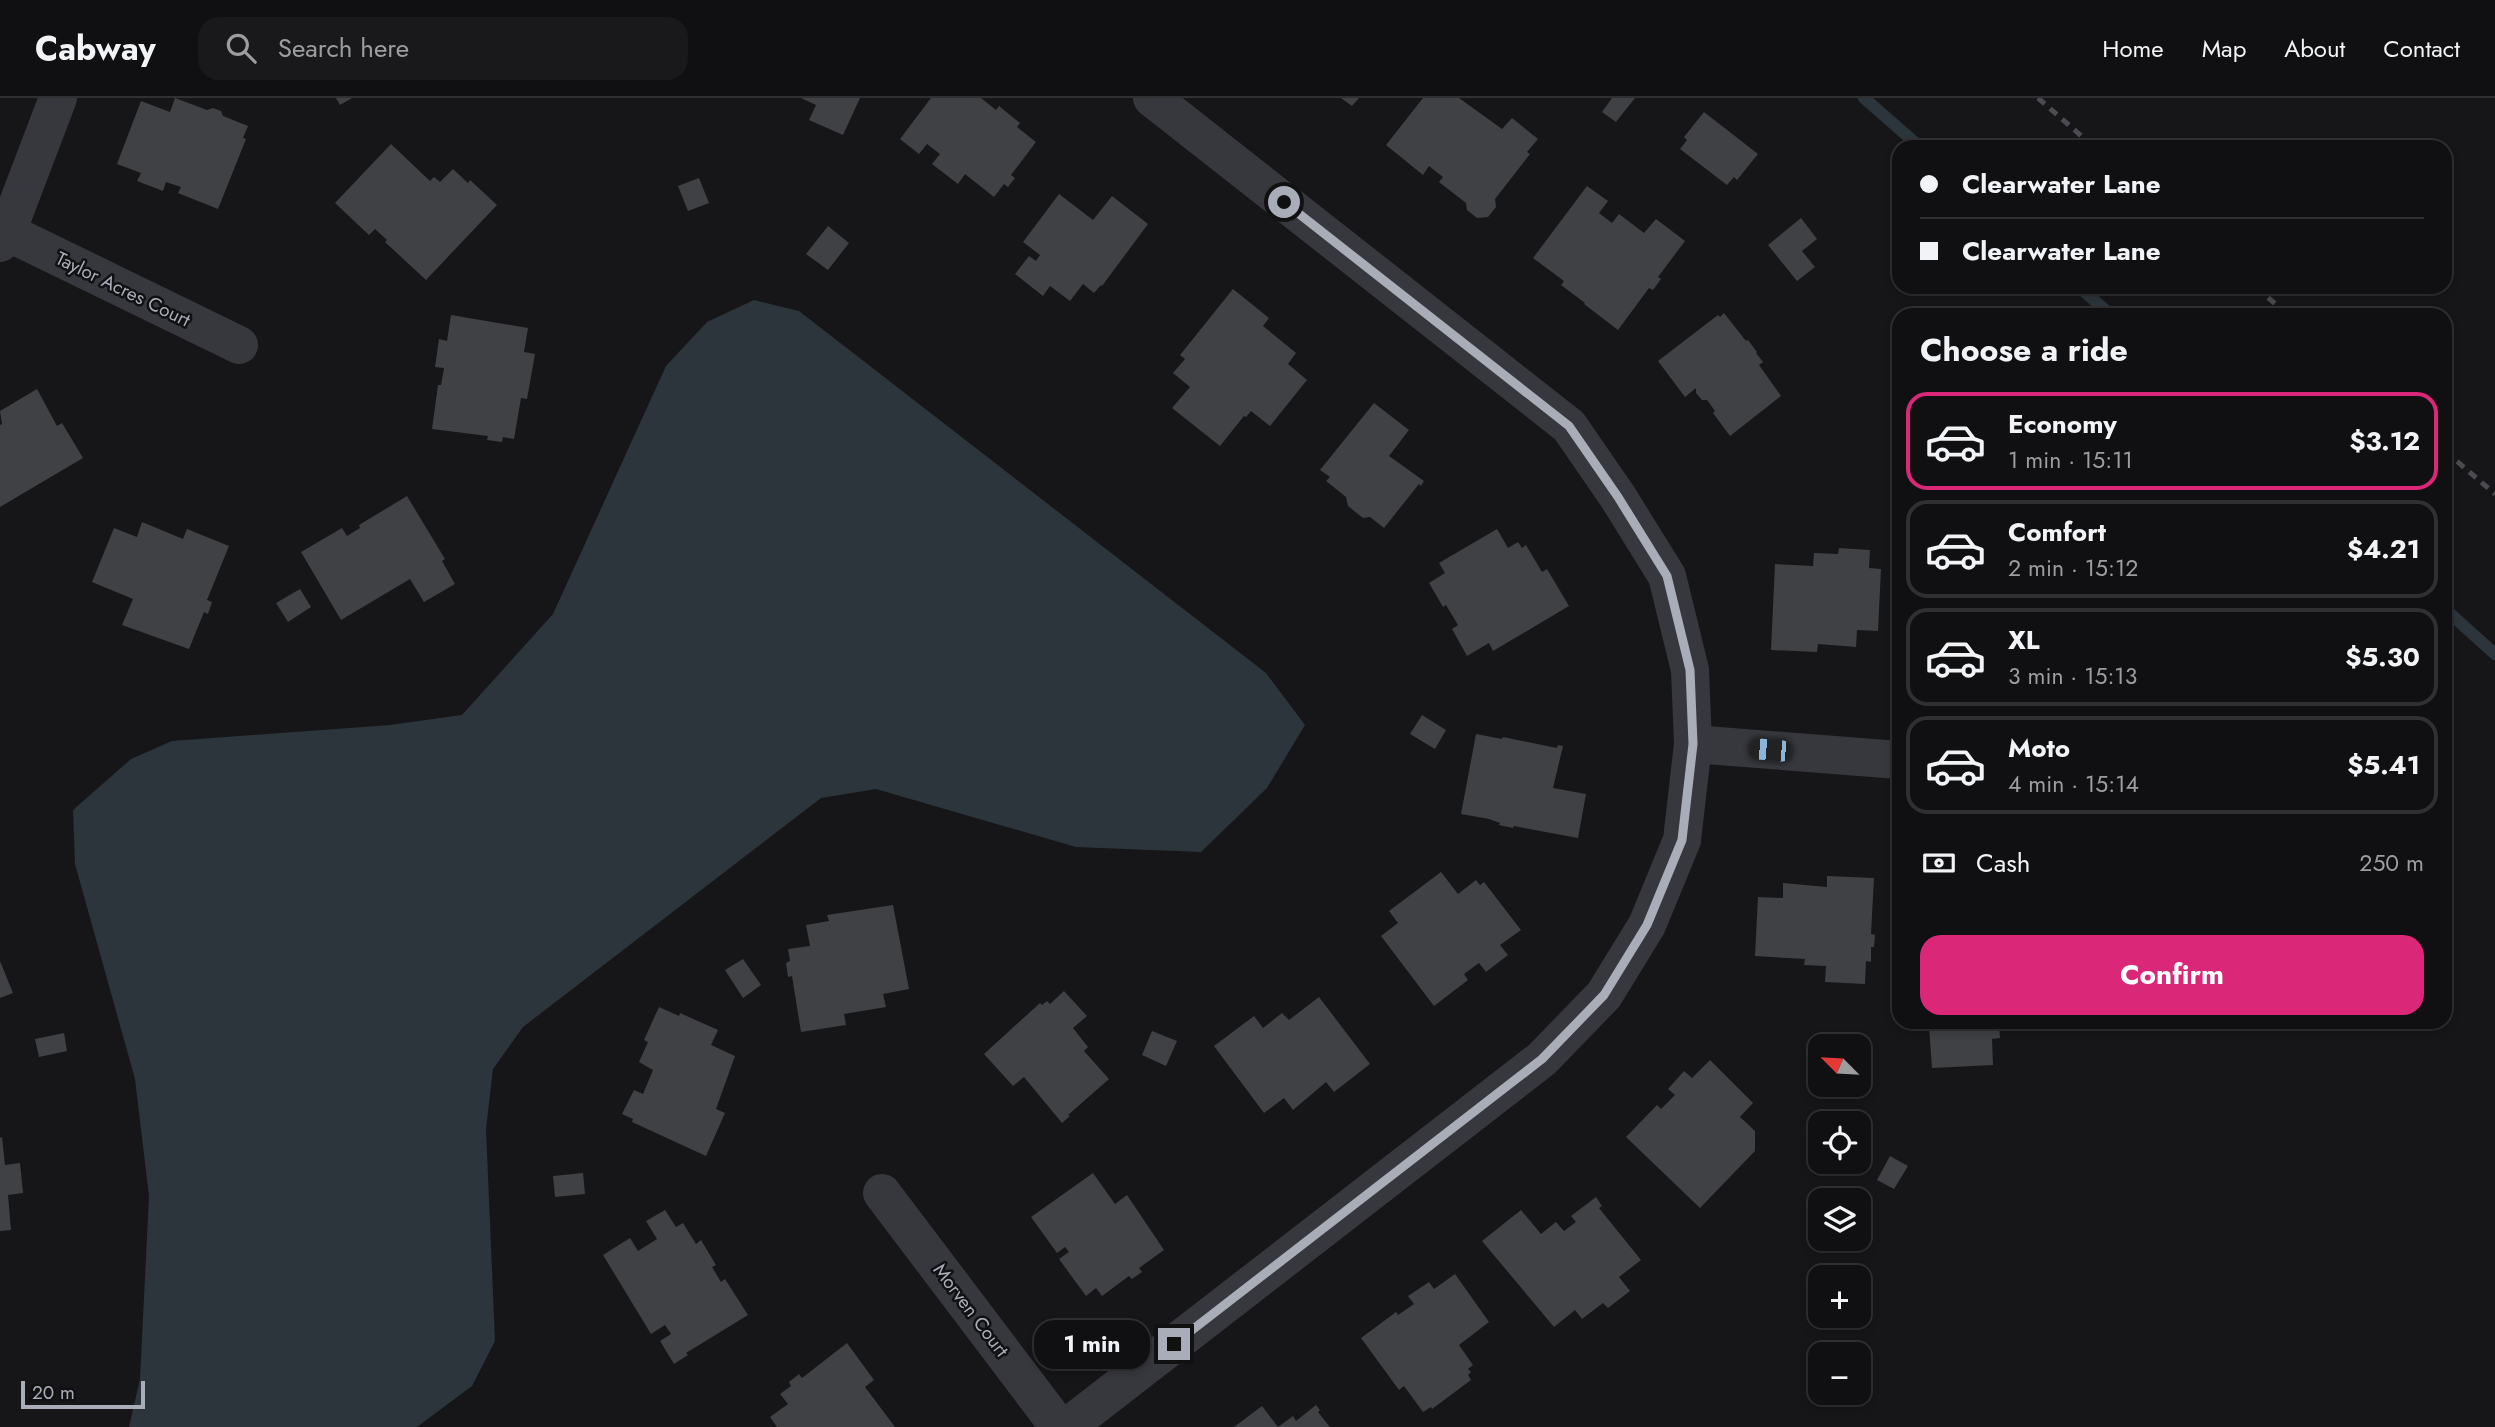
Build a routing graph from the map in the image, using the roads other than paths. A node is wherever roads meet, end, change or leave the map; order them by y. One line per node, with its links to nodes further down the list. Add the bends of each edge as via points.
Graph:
1 (58, 98): 3 (street)
2 (1153, 98): 5 (street, via 1569,426 1667,576 1690,670)
3 (3, 237): 4 (street, Taylor Acres Court)
4 (239, 345)
5 (1693, 744): 6 (street); 9 (street, via 1682,840 1647,925 1604,995 1542,1059)
6 (1892, 759)
7 (883, 1193): 8 (street, Morven Court)
8 (1059, 1427)
9 (1067, 1427)

